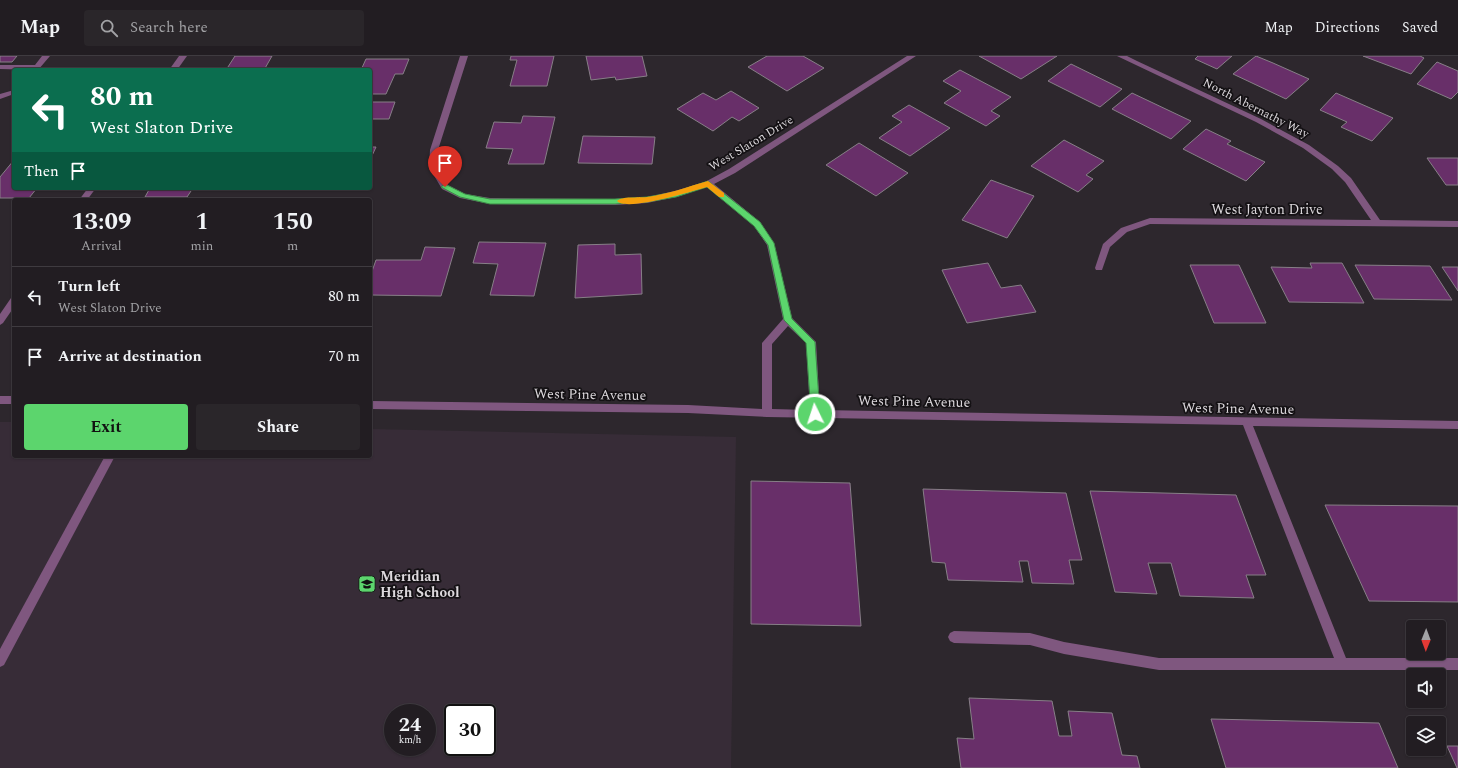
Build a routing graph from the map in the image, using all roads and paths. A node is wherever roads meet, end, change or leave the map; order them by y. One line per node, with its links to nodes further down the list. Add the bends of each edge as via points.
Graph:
1 (46, 56): 8 (street)
2 (183, 56): 9 (street)
3 (464, 56): 12 (street, West Slaton Drive, via 434,150 433,167 445,187 463,196 490,201 615,202 647,200)
4 (912, 56): 12 (street, West Slaton Drive)
5 (1121, 56): 13 (street, North Abernathy Way, via 1302,143 1348,180)
6 (0, 67): 7 (street)
7 (18, 68)
8 (36, 68)
9 (174, 68)
10 (12, 93): 11 (street)
11 (0, 97)
12 (708, 184): 17 (street, via 757,224 771,245)
13 (1377, 223): 14 (street, West Jayton Drive); 15 (street, West Jayton Drive, via 1150,221 1124,230 1106,246)
14 (1458, 224)
15 (1098, 268)
16 (12, 303): 18 (street)
17 (788, 320): 22 (street, via 767,343); 23 (street, via 810,342)
18 (0, 321)
19 (0, 400): 20 (street)
20 (12, 400)
21 (372, 405): 22 (street, West Pine Avenue, via 688,409)
22 (767, 413): 23 (street, West Pine Avenue)
23 (815, 414): 24 (street, West Pine Avenue)
24 (1247, 422): 25 (street, West Pine Avenue); 29 (street)
25 (1458, 425)
26 (109, 458): 28 (street)
27 (954, 637): 29 (street, via 1030,639 1064,648 1159,664)
28 (0, 661)
29 (1342, 664): 30 (street)
30 (1458, 664)

